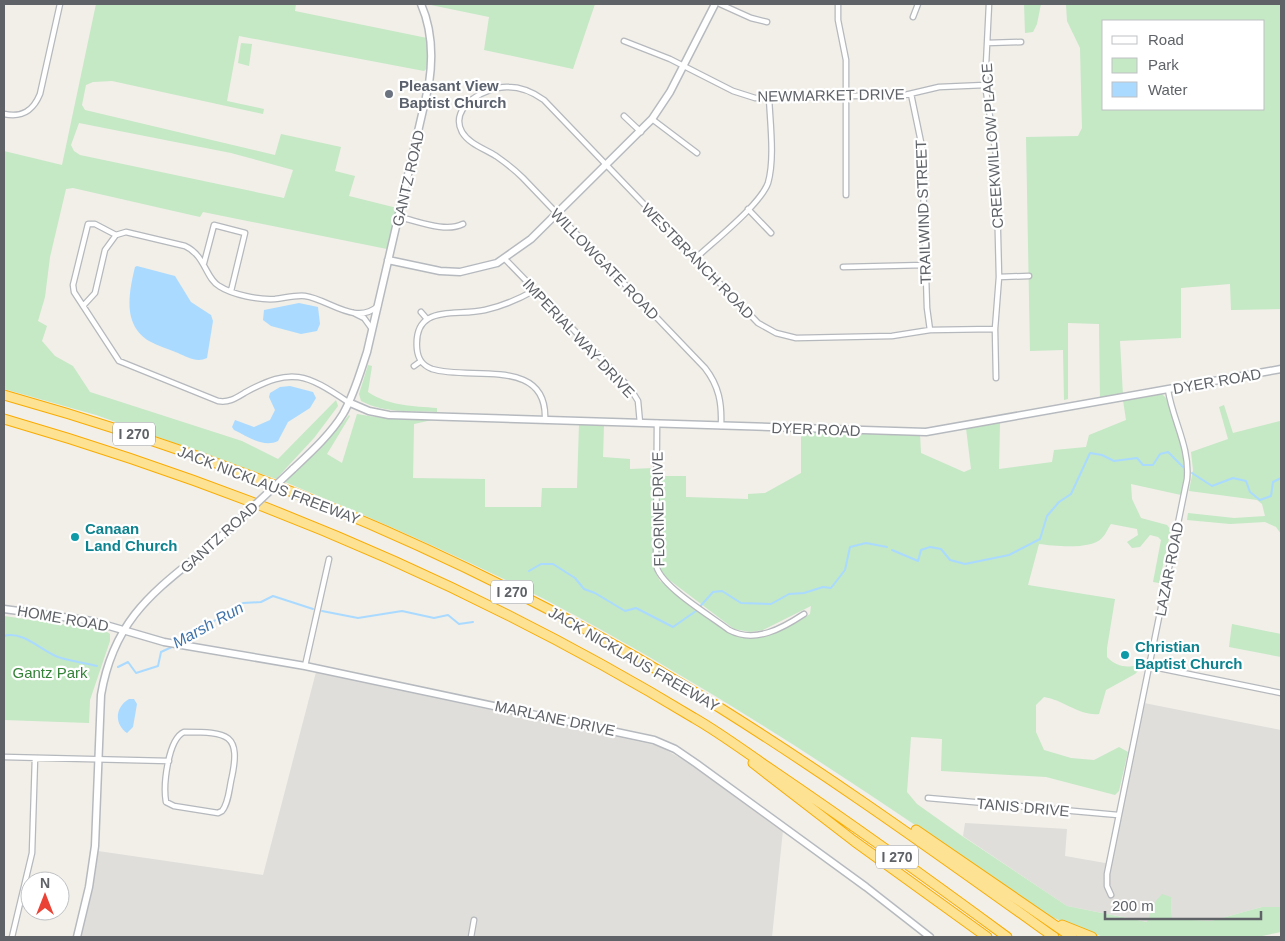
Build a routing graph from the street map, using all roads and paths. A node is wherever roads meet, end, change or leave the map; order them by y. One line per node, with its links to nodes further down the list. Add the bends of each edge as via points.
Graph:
1 (60, 4): 18 (street, via 40,94)
2 (421, 4): 30 (street, GANTZ ROAD, via 431,45 430,75)
3 (715, 4): 13 (street)
4 (720, 4): 9 (street)
5 (838, 4): 16 (street)
6 (918, 4): 8 (street)
7 (989, 4): 12 (street, CREEKWILLOW PLACE)
8 (913, 17)
9 (767, 22)
10 (624, 41): 13 (street, NEWMARKET DRIVE)
11 (1021, 42): 12 (street)
12 (987, 43): 14 (street, CREEKWILLOW PLACE)
13 (683, 66): 17 (street, NEWMARKET DRIVE, via 743,95); 22 (street)
14 (985, 86): 15 (street, NEWMARKET DRIVE, via 938,87); 41 (street, CREEKWILLOW PLACE, via 996,155)
15 (911, 94): 16 (street, NEWMARKET DRIVE); 38 (street, TRAILWIND STREET, via 922,147)
16 (847, 96): 17 (street, NEWMARKET DRIVE); 27 (street)
17 (769, 98): 28 (street, via 770,175 763,192)
18 (29, 111): 19 (street, via 19,115); 21 (street)
19 (4, 114)
20 (624, 116): 24 (street)
21 (32, 117)
22 (652, 119): 24 (street); 25 (street)
23 (460, 122): 26 (street, WESTBRANCH ROAD, via 464,108 475,98 501,87 518,87 544,100); 29 (street, WILLOWGATE ROAD, via 466,138 510,166)
24 (641, 132): 26 (street)
25 (697, 153)
26 (607, 166): 29 (street); 34 (street, WESTBRANCH ROAD)
27 (846, 195)
28 (748, 209): 32 (street); 34 (street)
29 (557, 214): 35 (street); 63 (street, WILLOWGATE ROAD, via 712,377 720,399)
30 (398, 216): 31 (street, via 442,227 455,228); 36 (street, GANTZ ROAD)
31 (463, 224)
32 (771, 234)
33 (116, 235): 37 (street, via 126,232 185,246); 44 (street, via 105,250 95,293); 44 (street, via 95,224 88,224 86,228 73,285)
34 (696, 258): 51 (street, WESTBRANCH ROAD, via 758,323 782,336 892,336)
35 (505, 259): 36 (street, via 479,269 449,272); 42 (street, IMPERIAL WAY DRIVE)
36 (388, 260): 45 (street, GANTZ ROAD)
37 (204, 263): 43 (street, via 216,284); 43 (street, via 214,225 246,232)
38 (925, 265): 39 (street); 51 (street, TRAILWIND STREET)
39 (843, 267)
40 (1028, 276): 41 (street)
41 (1000, 277): 50 (street, CREEKWILLOW PLACE)
42 (535, 290): 48 (street, via 503,306 433,315); 61 (street, IMPERIAL WAY DRIVE, via 630,388 638,401)
43 (231, 291): 46 (street, via 270,299 309,297)
44 (83, 306): 58 (street, via 119,361 218,401 229,402 270,379 296,376)
45 (378, 306): 46 (street, via 367,312); 49 (street, GANTZ ROAD)
46 (351, 312): 49 (street, via 364,318)
47 (421, 312): 48 (street)
48 (427, 319): 52 (street, via 420,326 416,342)
49 (372, 328): 58 (street, GANTZ ROAD, via 362,368)
50 (996, 329): 51 (street, WESTBRANCH ROAD); 55 (street, CREEKWILLOW PLACE)
51 (930, 330)
52 (421, 361): 53 (street); 60 (street, via 438,371 522,378 542,395)
53 (414, 366)
54 (1281, 369): 56 (street, DYER ROAD)
55 (996, 378)
56 (1168, 390): 63 (street, DYER ROAD, via 931,431); 69 (street, LAZAR ROAD, via 1187,451 1188,469)
57 (4, 395): 77 (highway, JACK NICKLAUS FREEWAY / I 270, via 138,436 261,480 452,562 569,621 675,680)
58 (348, 402): 60 (street, DYER ROAD, via 389,414); 67 (street, GANTZ ROAD, bridge, via 338,420 293,469 204,553 154,590)
59 (4, 419): 71 (highway, JACK NICKLAUS FREEWAY / I 270, via 192,479 370,550 552,638)
60 (545, 420): 61 (street, DYER ROAD)
61 (640, 423): 62 (street, DYER ROAD)
62 (657, 423): 63 (street, DYER ROAD); 66 (street, FLORINE DRIVE, via 656,568 665,582 734,632 761,635 783,628)
63 (721, 426)
64 (329, 559): 68 (street)
65 (4, 609): 67 (street, HOME ROAD, via 92,621)
66 (804, 614)
67 (122, 630): 68 (street, MARLANE DRIVE, via 176,644); 74 (street, GANTZ ROAD, via 103,682)
68 (305, 666): 85 (street, MARLANE DRIVE, via 665,744 847,873)
69 (1150, 666): 70 (street); 78 (street, LAZAR ROAD)
70 (1281, 693)
71 (725, 738): 86 (highway, via 854,841); 87 (highway, JACK NICKLAUS FREEWAY / I 270)
72 (4, 757): 73 (street)
73 (35, 758): 74 (street); 82 (street, via 32,853)
74 (98, 759): 75 (street); 83 (street, GANTZ ROAD, via 93,861)
75 (168, 761): 75 (street, via 177,735 184,732 207,732 226,737 236,750 222,812 174,806 166,802)
76 (928, 798): 78 (street, TANIS DRIVE)
77 (866, 802): 80 (highway, via 918,831); 88 (highway, JACK NICKLAUS FREEWAY / I 270)
78 (1118, 815): 79 (street, LAZAR ROAD, via 1106,878)
79 (1111, 895)
80 (1043, 916): 89 (highway); 90 (highway)
81 (474, 920): 84 (street)
82 (12, 937)
83 (77, 937)
84 (471, 937)
85 (930, 937)
86 (987, 937)
87 (1007, 937)
88 (1054, 937)
89 (1072, 937)
90 (1092, 937)

